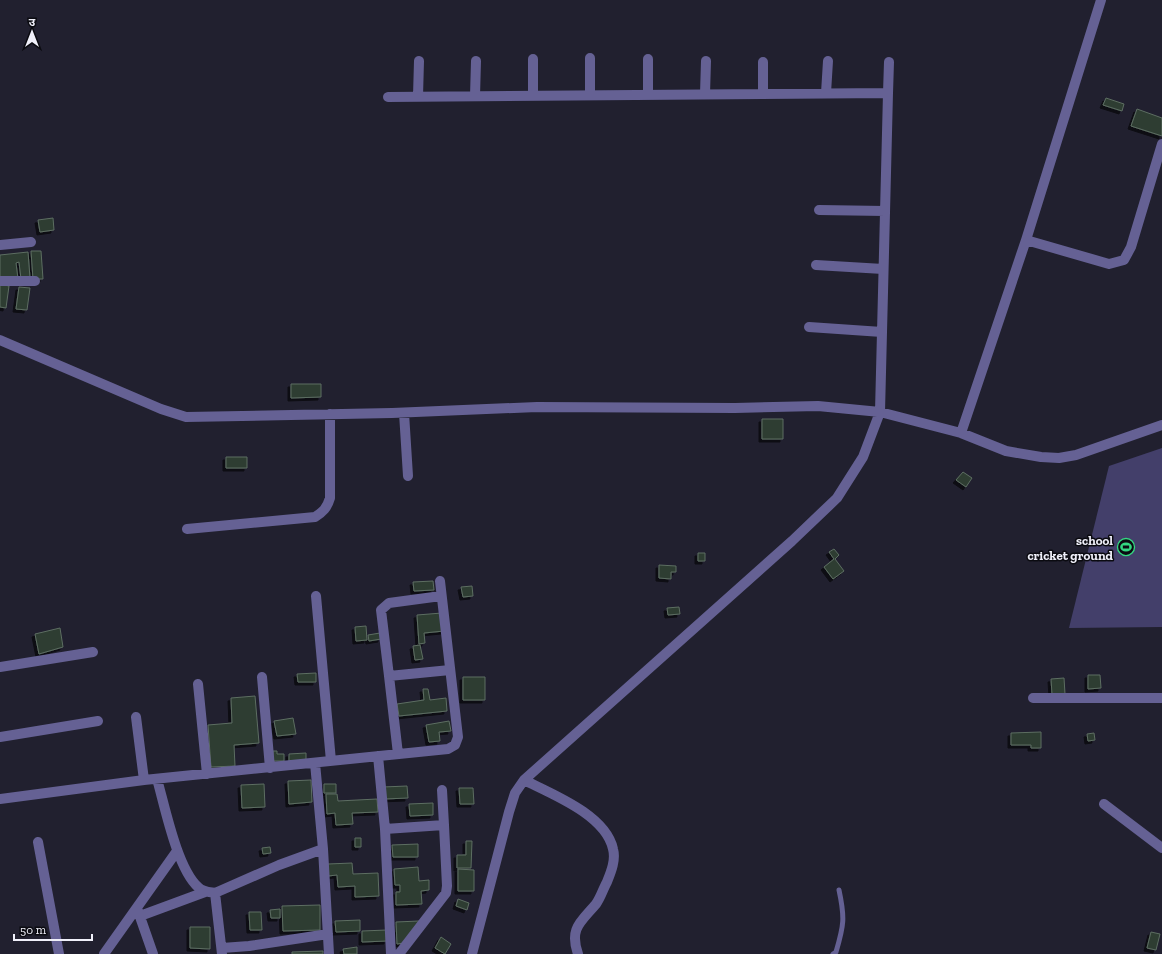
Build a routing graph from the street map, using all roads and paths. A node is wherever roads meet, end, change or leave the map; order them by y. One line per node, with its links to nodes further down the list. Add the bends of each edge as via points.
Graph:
1 (1101, 0): 24 (street)
2 (590, 58): 15 (street)
3 (533, 59): 19 (street)
4 (648, 59): 16 (street)
5 (419, 60): 17 (street)
6 (476, 61): 18 (street)
7 (706, 61): 12 (street)
8 (828, 61): 14 (street)
9 (764, 62): 13 (street)
10 (889, 62): 11 (street)
11 (888, 93): 14 (street); 23 (street)
12 (704, 94): 13 (street); 16 (street)
13 (763, 94): 14 (street)
14 (826, 94)
15 (590, 95): 16 (street); 19 (street)
16 (648, 95)
17 (418, 96): 18 (street); 20 (street)
18 (475, 96): 19 (street)
19 (533, 96)
20 (388, 97)
21 (1162, 144): 24 (street, via 1131,247 1124,260 1109,264)
22 (819, 210): 23 (street)
23 (885, 211): 28 (street)
24 (1026, 240): 38 (street)
25 (31, 242): 26 (street)
26 (0, 245)
27 (816, 265): 28 (street)
28 (883, 270): 32 (street)
29 (0, 281): 30 (street)
30 (35, 281)
31 (809, 327): 32 (street)
32 (882, 332): 34 (street)
33 (0, 340): 36 (street, via 154,406 186,417)
34 (880, 412): 35 (street, via 818,406 536,408); 38 (street); 63 (street, via 863,457 837,498)
35 (404, 413): 36 (street); 39 (street)
36 (330, 414): 40 (street, via 330,498 327,508 322,513 315,517)
37 (1162, 425): 38 (street, via 1076,455 1059,458 1006,451)
38 (961, 433)
39 (408, 476)
40 (187, 529)
41 (440, 581): 43 (street)
42 (316, 596): 57 (street)
43 (441, 596): 46 (street); 47 (street, via 389,603 381,610)
44 (93, 652): 45 (street)
45 (0, 667)
46 (450, 670): 47 (street); 55 (street, via 458,737 455,745 448,749)
47 (389, 676): 55 (street)
48 (262, 677): 59 (street)
49 (198, 684): 60 (street)
50 (1033, 698): 51 (street)
51 (1162, 698)
52 (136, 717): 62 (street)
53 (98, 721): 54 (street)
54 (0, 737)
55 (398, 754): 56 (street)
56 (378, 756): 57 (street); 68 (street)
57 (331, 761): 58 (street)
58 (315, 763): 59 (street); 71 (street)
59 (270, 768): 60 (street)
60 (207, 774): 61 (street)
61 (157, 779): 62 (street); 72 (street)
62 (144, 780): 65 (street)
63 (524, 780): 84 (street, via 515,793 509,812); 85 (street, via 585,812 605,831 613,849 610,874 599,899 577,927 574,936)
64 (442, 790): 67 (street)
65 (0, 799)
66 (1104, 804): 70 (street)
67 (444, 825): 68 (street); 83 (street, via 446,893)
68 (385, 829): 82 (street)
69 (38, 842): 78 (street)
70 (1162, 848)
71 (323, 849): 74 (street); 76 (street)
72 (177, 851): 74 (street, via 198,888); 75 (street)
73 (838, 890): 86 (lane, via 844,912 844,928)
74 (210, 893): 75 (street); 77 (street)
75 (138, 913): 79 (street); 80 (street)
76 (328, 934): 77 (street); 81 (street)
77 (222, 951)
78 (59, 954)
79 (104, 954)
80 (153, 954)
81 (329, 954)
82 (391, 954)
83 (399, 954)
84 (472, 954)
85 (578, 954)
86 (833, 954)

